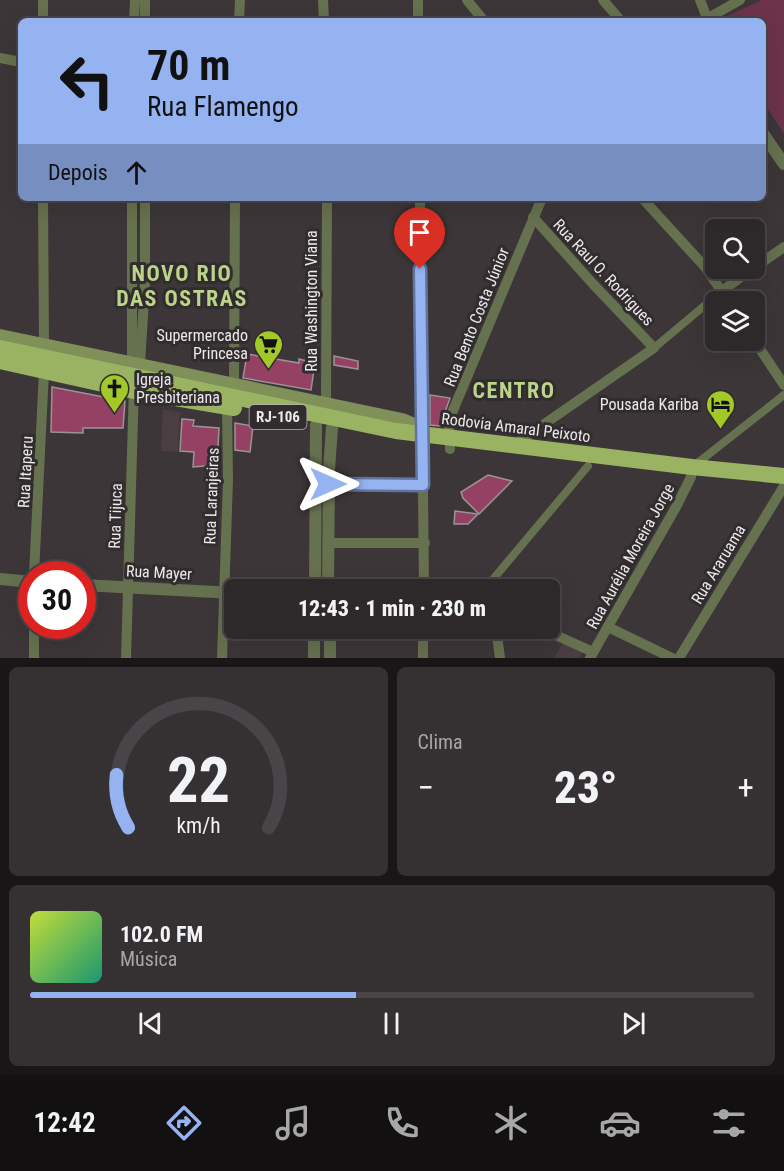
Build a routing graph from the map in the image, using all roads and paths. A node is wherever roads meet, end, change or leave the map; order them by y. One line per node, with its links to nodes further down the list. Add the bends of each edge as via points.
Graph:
1 (43, 0): 11 (street)
2 (135, 0): 12 (street)
3 (145, 0): 13 (street)
4 (240, 0): 14 (street)
5 (323, 0): 15 (street)
6 (418, 0): 16 (street)
7 (467, 0): 17 (street)
8 (603, 0): 18 (street)
9 (699, 0): 19 (street)
10 (740, 0): 20 (street)
11 (43, 18)
12 (134, 18)
13 (145, 18)
14 (239, 18)
15 (324, 18)
16 (418, 18)
17 (482, 18)
18 (618, 18)
19 (704, 18)
20 (708, 18)
21 (0, 58): 22 (street)
22 (18, 61)
23 (766, 138): 24 (street)
24 (784, 164)
25 (43, 201): 40 (street)
26 (132, 201): 46 (street)
27 (145, 201): 46 (street, via 145,284)
28 (235, 201): 47 (street)
29 (327, 201): 50 (street, Rua Washington Viana)
30 (420, 201): 53 (street)
31 (541, 201): 33 (street, Rua Bento Costa Júnior)
32 (645, 201): 37 (street, via 691,250)
33 (533, 217): 42 (street, Rua Raul O. Rodrigues); 54 (street, Rua Bento Costa Júnior, via 449,420)
34 (784, 247): 35 (street)
35 (765, 260)
36 (739, 279): 37 (street)
37 (722, 291)
38 (705, 305): 42 (street)
39 (0, 336): 40 (main road)
40 (44, 344): 46 (main road)
41 (0, 348): 46 (highway, Rodovia Amaral Peixoto / RJ-106)
42 (654, 348): 55 (street)
43 (761, 351): 48 (street)
44 (0, 361): 45 (highway, Rodovia Amaral Peixoto / RJ-106)
45 (44, 371): 46 (highway, Rodovia Amaral Peixoto / RJ-106); 64 (street, Rua Itaperu)
46 (135, 373): 47 (main road); 51 (highway, Rodovia Amaral Peixoto / RJ-106); 53 (highway, Rodovia Amaral Peixoto / RJ-106); 73 (street, Rua Tijuca)
47 (234, 385): 50 (main road)
48 (784, 385)
49 (784, 395): 57 (street)
50 (326, 404): 53 (main road, via 402,420 414,425)
51 (227, 407): 52 (highway, Rodovia Amaral Peixoto / RJ-106); 66 (street, Rua Laranjeiras)
52 (324, 427): 53 (highway, Rodovia Amaral Peixoto / RJ-106); 59 (street); 67 (street)
53 (421, 440): 54 (highway, Rodovia Amaral Peixoto / RJ-106); 60 (street)
54 (450, 443): 55 (highway, Rodovia Amaral Peixoto / RJ-106); 56 (highway, Rodovia Amaral Peixoto / RJ-106)
55 (514, 445): 57 (highway, Rodovia Amaral Peixoto / RJ-106)
56 (588, 466): 57 (highway, Rodovia Amaral Peixoto / RJ-106); 70 (street)
57 (692, 472): 58 (highway, Rodovia Amaral Peixoto / RJ-106); 61 (highway, Rodovia Amaral Peixoto / RJ-106); 75 (street, Rua Aurélia Moreira Jorge)
58 (784, 476)
59 (328, 484): 60 (street); 62 (street)
60 (423, 485): 63 (street)
61 (784, 486): 92 (street, Rua Araruama)
62 (328, 543): 63 (street); 68 (street)
63 (425, 543): 69 (street)
64 (35, 561)
65 (0, 579): 71 (street)
66 (228, 579)
67 (316, 579)
68 (328, 579)
69 (424, 579)
70 (493, 579)
71 (18, 581)
72 (96, 586): 73 (street, Rua Mayer)
73 (127, 588): 74 (street, Rua Mayer); 85 (street, Rua Tijuca)
74 (224, 592)
75 (608, 627): 83 (street, Rua Aurélia Moreira Jorge); 91 (street)
76 (224, 636): 86 (street, Rua Laranjeiras)
77 (34, 639): 84 (street)
78 (314, 639): 87 (street)
79 (330, 639): 88 (street)
80 (423, 639): 89 (street)
81 (497, 639): 90 (street)
82 (560, 639): 83 (street)
83 (591, 655)
84 (33, 658)
85 (126, 658)
86 (222, 658)
87 (314, 658)
88 (330, 658)
89 (423, 658)
90 (500, 658)
91 (672, 658)
92 (679, 658)

